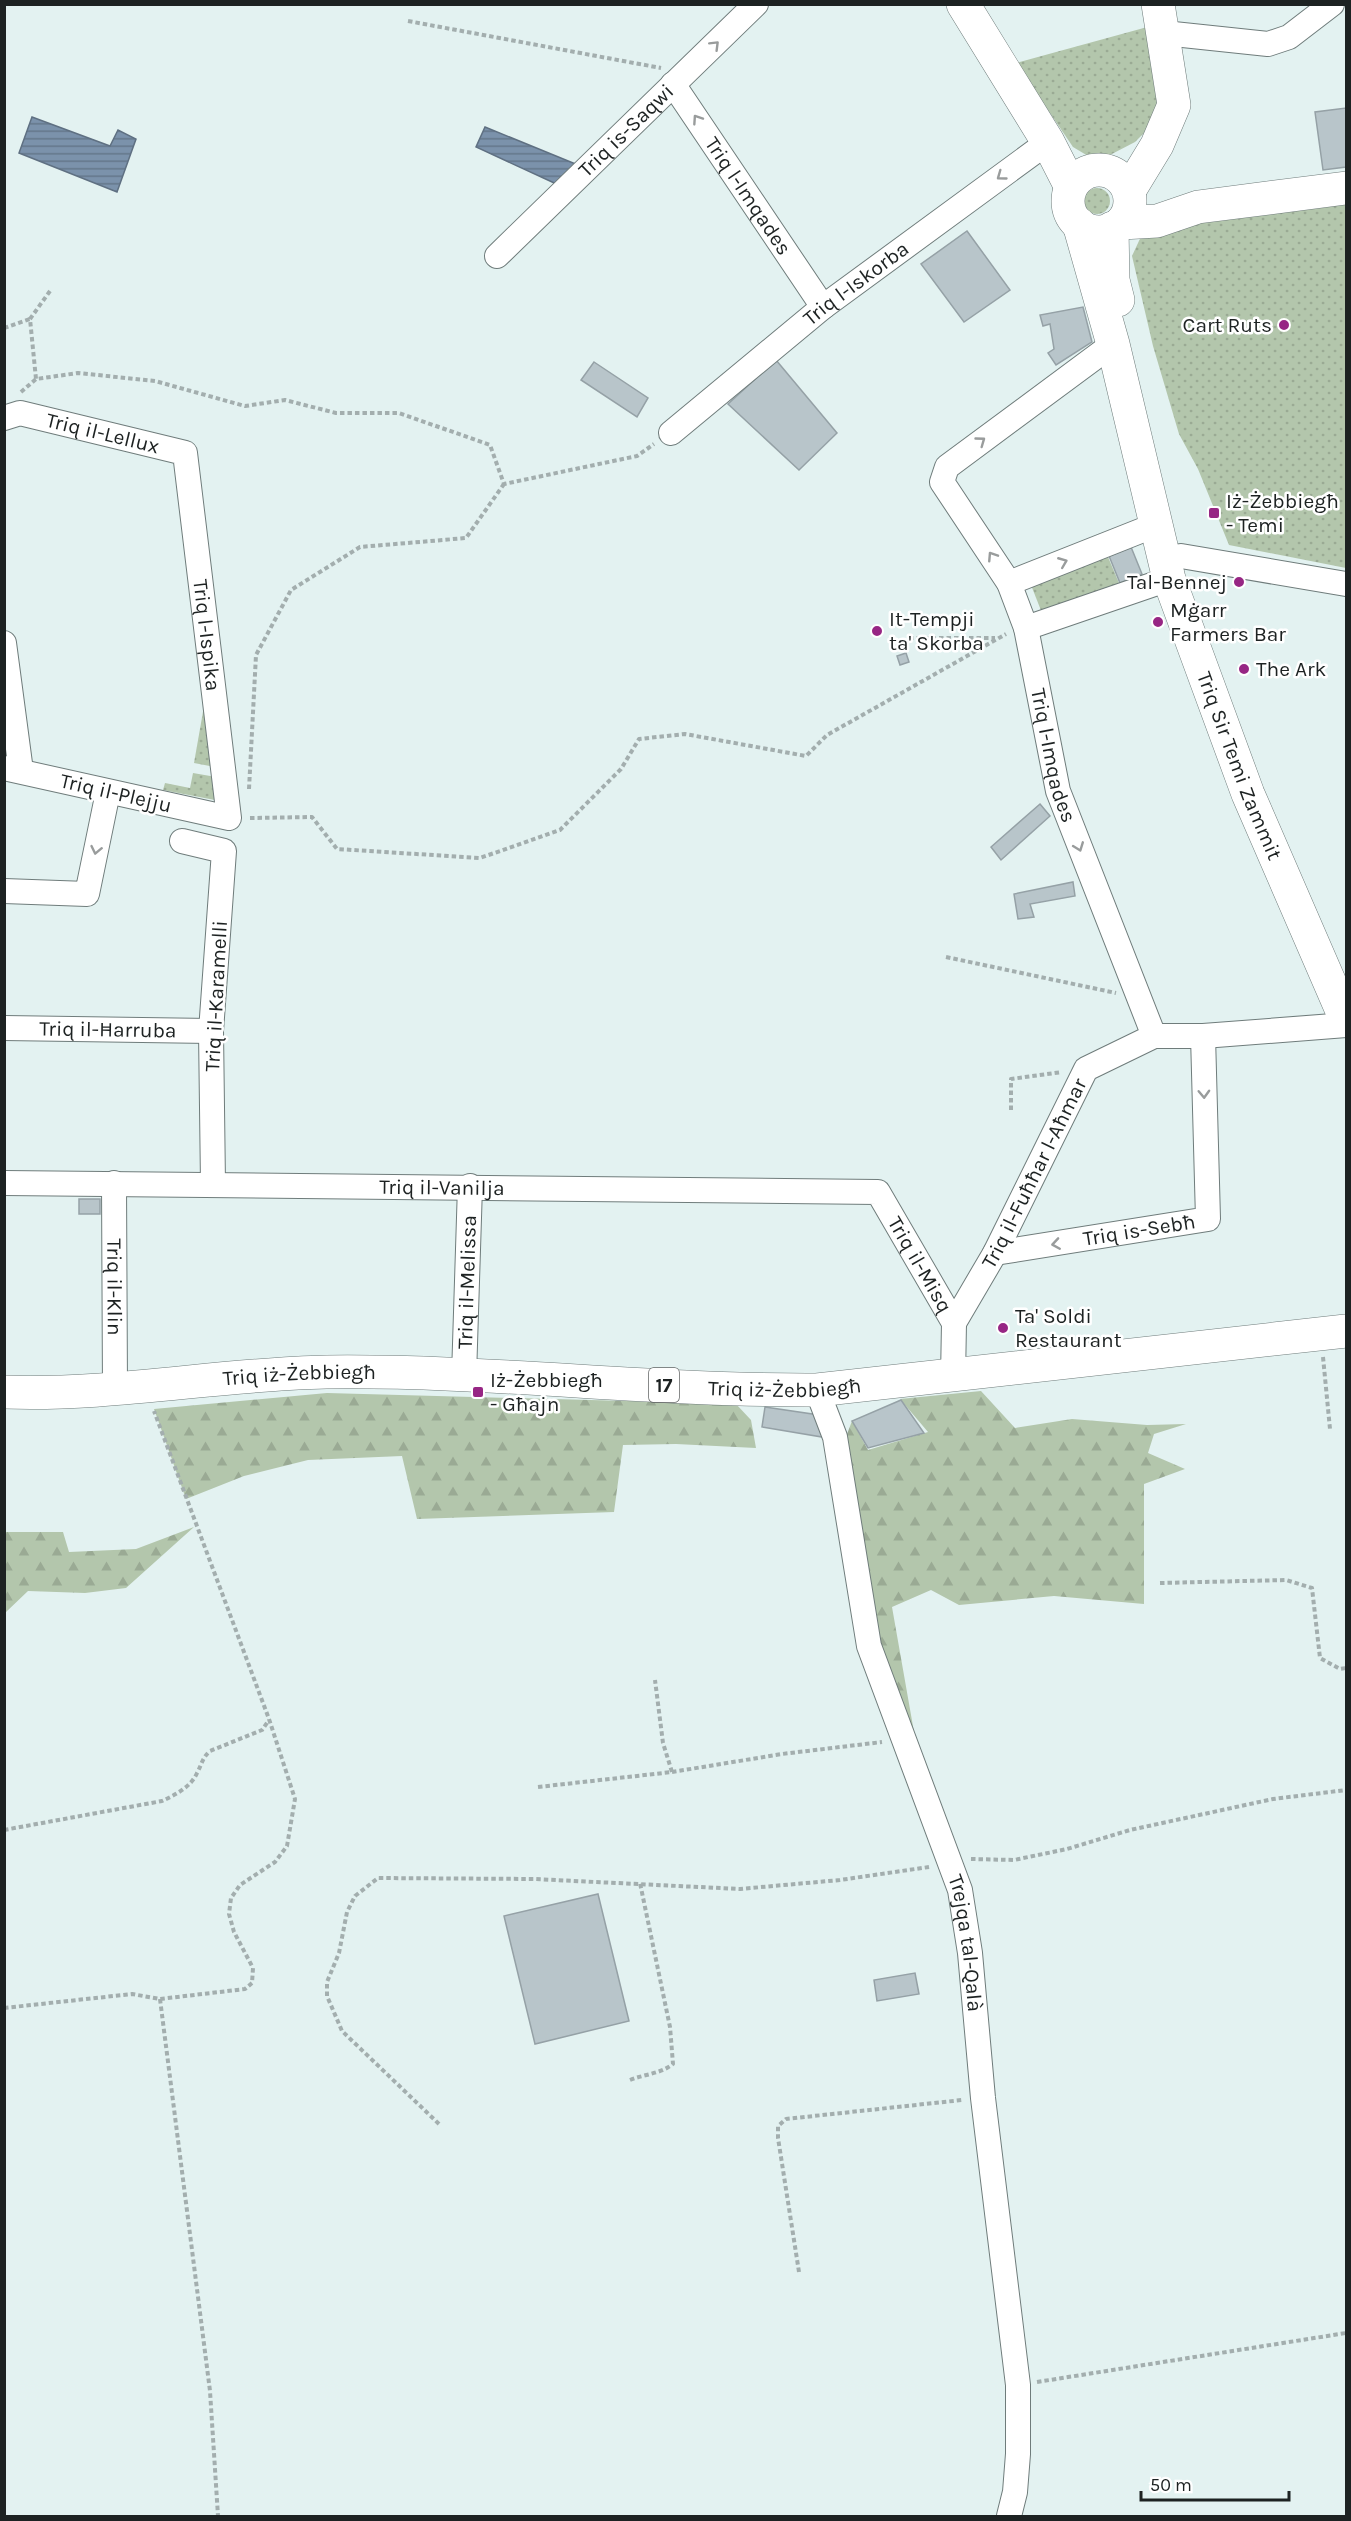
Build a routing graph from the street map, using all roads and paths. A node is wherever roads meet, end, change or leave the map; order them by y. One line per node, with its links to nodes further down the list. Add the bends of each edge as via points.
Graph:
1 (756, 4): 6 (street, Triq is-Saqwi, one-way to 1)
2 (963, 4): 7 (main road)
3 (1332, 4): 4 (street, via 1289,38 1268,44)
4 (1161, 19): 8 (main road, via 1174,105)
5 (408, 21): 6 (path)
6 (680, 78): 13 (street, Triq is-Saqwi); 15 (street, Triq l-Imqades, one-way to 6)
7 (1048, 142): 9 (main road); 15 (street, Triq l-Iskorba, one-way to 15)
8 (1156, 145): 9 (main road); 11 (main road)
9 (1088, 176): 11 (main road, via 1119,177); 12 (main road, via 1069,207)
10 (1347, 188): 11 (main road, via 1198,207)
11 (1123, 211): 12 (main road, via 1094,231); 24 (main road, Triq Sir Temi Zammit, via 1113,280)
12 (1079, 224): 18 (main road, Triq Sir Temi Zammit)
13 (497, 256)
14 (50, 291): 16 (path)
15 (823, 307): 20 (street, Triq l-Iskorba)
16 (30, 319): 17 (path); 22 (path, via 36,379 78,373 155,381 245,406 285,400 336,413 399,413 490,445)
17 (4, 328)
18 (1113, 344): 23 (main road, Triq Sir Temi Zammit); 25 (street, Triq l-Imqades, one-way to 18, via 942,482 947,466)
19 (12, 416): 21 (street, Triq il-Lellux)
20 (670, 434): 22 (path, via 637,456)
21 (185, 453): 33 (street, Triq l-Ispika)
22 (504, 484): 33 (path, via 466,538 360,547 291,590 256,656 248,796)
23 (1158, 524): 24 (main road, Triq Sir Temi Zammit); 25 (street, one-way to 23)
24 (1172, 565): 26 (street); 27 (street); 37 (main road, Triq Sir Temi Zammit, via 1290,862); 39 (main road, Triq Sir Temi Zammit, via 1248,794)
25 (1009, 583): 27 (street, Triq l-Imqades)
26 (1347, 584)
27 (1026, 628): 29 (path); 38 (street, Triq l-Imqades, one-way to 38, via 1058,791)
28 (909, 638): 29 (path)
29 (996, 638): 33 (path, via 827,735 806,756 685,734 639,739 621,769 560,830 480,858 337,849 312,817)
30 (4, 643): 31 (street)
31 (13, 770): 32 (street, Triq il-Plejju)
32 (108, 792): 33 (street, Triq il-Plejju); 35 (street, one-way to 35, via 87,894)
33 (229, 818)
34 (182, 841): 42 (street, Triq il-Karamelli, via 224,851)
35 (4, 891)
36 (946, 957): 38 (path)
37 (1347, 983)
38 (1138, 998): 43 (street, Triq l-Imqades)
39 (1347, 1020)
40 (1347, 1025): 44 (street, Triq il-Fuħħar l-Aħmar)
41 (4, 1028): 42 (street, Triq il-Ħarruba)
42 (212, 1031): 49 (street, Triq il-Karamelli)
43 (1154, 1036): 44 (street, Triq il-Fuħħar l-Aħmar); 45 (street, Triq il-Fuħħar l-Aħmar)
44 (1203, 1036): 52 (street, Triq is-Sebħ, one-way to 52, via 1208,1219)
45 (1086, 1069): 46 (path, via 1011,1078); 52 (street, Triq il-Fuħħar l-Aħmar)
46 (1011, 1110)
47 (4, 1183): 48 (street, Triq il-Vanilja)
48 (114, 1183): 49 (street, Triq il-Vanilja); 57 (street, Triq il-Klin)
49 (213, 1184): 50 (street, Triq il-Vanilja)
50 (470, 1186): 51 (street, Triq il-Vanilja); 55 (street, Triq il-Melissa)
51 (878, 1192): 53 (street, Triq il-Misq)
52 (995, 1253): 53 (street, Triq il-Fuħħar l-Aħmar)
53 (954, 1323): 56 (street, Triq il-Misq)
54 (1338, 1328): 56 (main road, Triq iż-Żebbiegħ / 17); 60 (path)
55 (464, 1376): 57 (main road, Triq iż-Żebbiegħ / 17, via 327,1372); 58 (main road, Triq iż-Żebbiegħ / 17)
56 (953, 1377): 58 (main road, Triq iż-Żebbiegħ / 17)
57 (130, 1389): 59 (main road, Triq iż-Żebbiegħ / 17); 64 (path)
58 (817, 1390): 65 (street, Trejqa tal-Qalà, via 835,1437 869,1646)
59 (4, 1392)
60 (1330, 1429)
61 (1160, 1583): 62 (path, via 1286,1580 1312,1588 1320,1658 1340,1669)
62 (1347, 1668)
63 (655, 1680): 66 (path, via 663,1743)
64 (269, 1719): 69 (path, via 262,1730 210,1751 203,1757 193,1780 162,1801); 72 (path, via 295,1799 287,1846 275,1862 240,1885 231,1898 229,1914 253,1968 252,1983 244,1989)
65 (902, 1740): 66 (path); 70 (street, Trejqa tal-Qalà)
66 (672, 1772): 67 (path)
67 (538, 1787)
68 (1347, 1790): 70 (path, via 1273,1799 1014,1860 980,1858)
69 (4, 1830)
70 (950, 1862): 71 (path, via 840,1880 740,1889); 75 (street, Trejqa tal-Qalà, via 960,1890 970,1953)
71 (640, 1883): 74 (path, via 670,2027 673,2064 662,2072); 76 (path, via 378,1878 355,1896 327,1982 332,2012 342,2031)
72 (160, 1999): 73 (path, via 132,1994); 80 (path, via 210,2391)
73 (4, 2008)
74 (630, 2080)
75 (983, 2098): 77 (path, via 786,2119 778,2126); 79 (street, Trejqa tal-Qalà)
76 (439, 2124)
77 (799, 2272)
78 (1347, 2333): 79 (path)
79 (1018, 2385): 81 (street, Trejqa tal-Qalà, via 1018,2454)
80 (218, 2517)
81 (1009, 2517)

